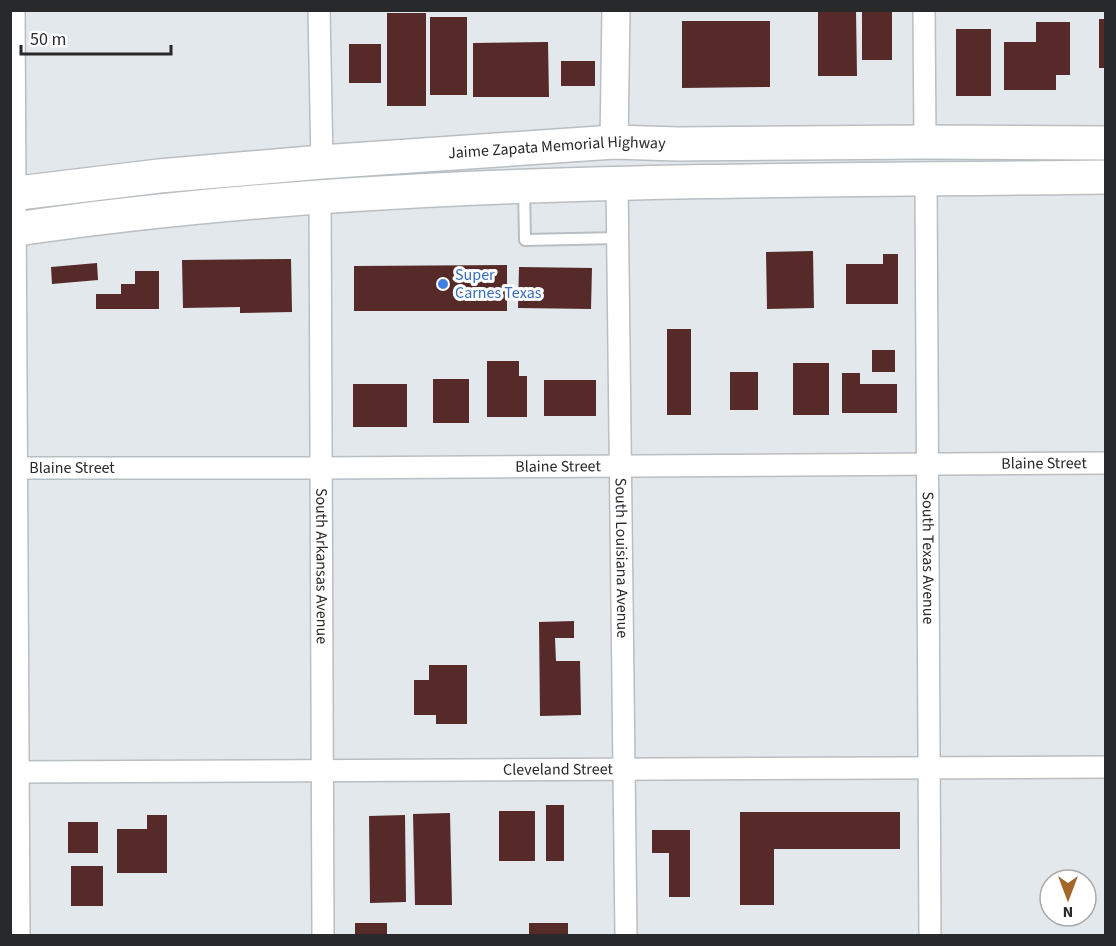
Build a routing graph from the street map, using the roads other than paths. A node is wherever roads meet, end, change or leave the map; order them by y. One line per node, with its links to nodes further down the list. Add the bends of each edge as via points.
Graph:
1 (14, 10): 5 (street)
2 (319, 10): 9 (street)
3 (616, 10): 6 (street)
4 (924, 10): 7 (street)
5 (13, 105): 14 (street)
6 (614, 142): 7 (main road, Jaime Zapata Memorial Highway); 9 (main road, Jaime Zapata Memorial Highway); 15 (main road, via 590,160 574,164 342,181)
7 (925, 142): 8 (main road, Jaime Zapata Memorial Highway); 12 (main road, via 857,158 643,163 629,166)
8 (1106, 143)
9 (322, 162): 14 (main road, Jaime Zapata Memorial Highway)
10 (1106, 177): 11 (main road)
11 (926, 180): 12 (main road); 19 (street, South Texas Avenue)
12 (617, 182): 13 (main road); 17 (street, South Louisiana Avenue)
13 (524, 185): 15 (main road); 17 (lane, via 525,240)
14 (13, 194): 16 (street)
15 (320, 196): 16 (main road); 22 (street, South Arkansas Avenue)
16 (12, 230): 21 (street)
17 (618, 238): 20 (street, South Louisiana Avenue)
18 (1106, 463): 19 (street, Blaine Street)
19 (927, 464): 20 (street, Blaine Street); 23 (street, South Texas Avenue)
20 (620, 465): 22 (street, Blaine Street); 25 (street, South Louisiana Avenue)
21 (14, 467): 22 (street, Blaine Street); 27 (street)
22 (321, 468): 26 (street, South Arkansas Avenue)
23 (929, 767): 24 (street, Cleveland Street); 25 (street, Cleveland Street); 31 (street, South Texas Avenue)
24 (1106, 767)
25 (626, 769): 26 (street, Cleveland Street); 30 (street, South Louisiana Avenue)
26 (322, 770): 27 (street, Cleveland Street); 29 (street, South Arkansas Avenue)
27 (14, 772): 28 (street)
28 (19, 936)
29 (323, 936)
30 (626, 936)
31 (930, 936)

